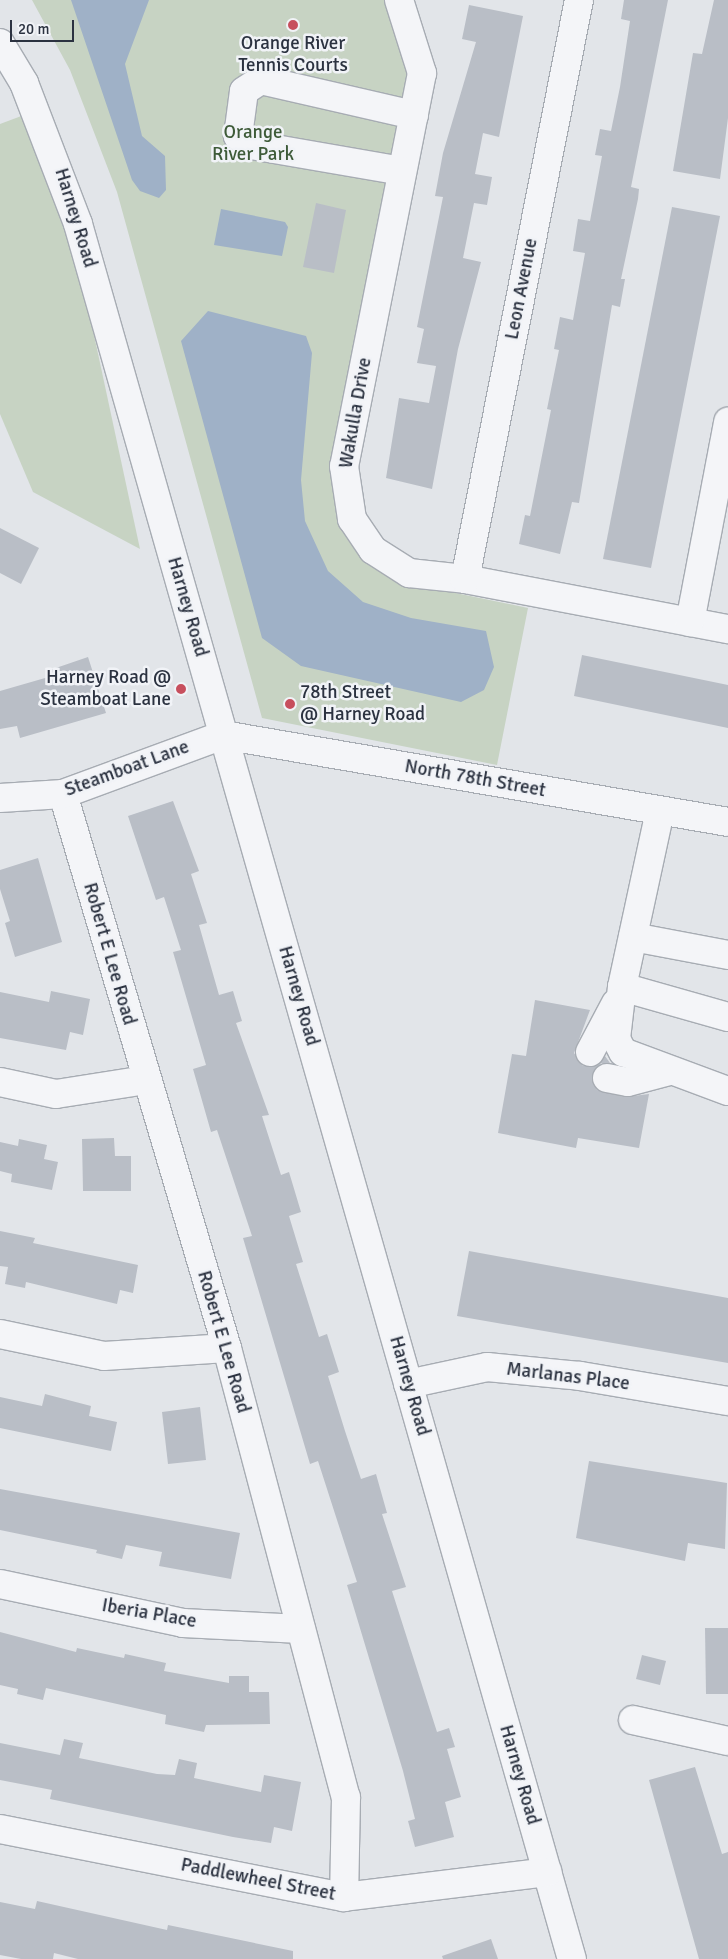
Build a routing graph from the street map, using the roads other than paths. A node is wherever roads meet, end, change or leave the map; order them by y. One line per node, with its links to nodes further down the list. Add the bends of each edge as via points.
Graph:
1 (400, 0): 4 (street, Wakulla Drive, via 422,73)
2 (578, 0): 7 (street, Leon Avenue)
3 (0, 43): 10 (street, Harney Road, via 24,82 78,224)
4 (414, 115): 5 (street, Wakulla Drive); 5 (street, via 261,80 244,91 238,136 252,145)
5 (402, 172): 7 (street, Wakulla Drive, via 344,466 350,510 373,550 409,574)
6 (728, 422): 8 (street)
7 (465, 579): 8 (street, Wakulla Drive)
8 (690, 622): 9 (street, Wakulla Drive)
9 (728, 629)
10 (223, 735): 11 (street, Steamboat Lane); 13 (street, North 78th Street); 27 (street, Harney Road)
11 (63, 794): 12 (street, Steamboat Lane); 22 (street, Robert E Lee Road)
12 (0, 798)
13 (660, 811): 14 (street, North 78th Street); 15 (street)
14 (728, 822)
15 (633, 937): 16 (street); 17 (street)
16 (728, 955)
17 (621, 992): 18 (street); 19 (street); 20 (street, via 616,1039 623,1052)
18 (728, 1016)
19 (590, 1052)
20 (669, 1071): 21 (street, via 628,1082); 24 (street)
21 (608, 1078)
22 (145, 1080): 23 (street, via 56,1094); 26 (street, Robert E Lee Road)
23 (0, 1082)
24 (728, 1091)
25 (0, 1334): 26 (street, via 104,1356)
26 (226, 1348): 30 (street, Robert E Lee Road)
27 (408, 1384): 28 (street, Marlanas Place, via 488,1368 580,1376); 34 (street, Harney Road)
28 (728, 1401)
29 (0, 1584): 30 (street, Iberia Place, via 183,1623)
30 (301, 1629): 35 (street, Robert E Lee Road, via 346,1797)
31 (633, 1720): 32 (street)
32 (728, 1741)
33 (0, 1829): 35 (street, Paddlewheel Street)
34 (547, 1872): 35 (street, Paddlewheel Street); 36 (street, Harney Road)
35 (344, 1897)
36 (572, 1959)

